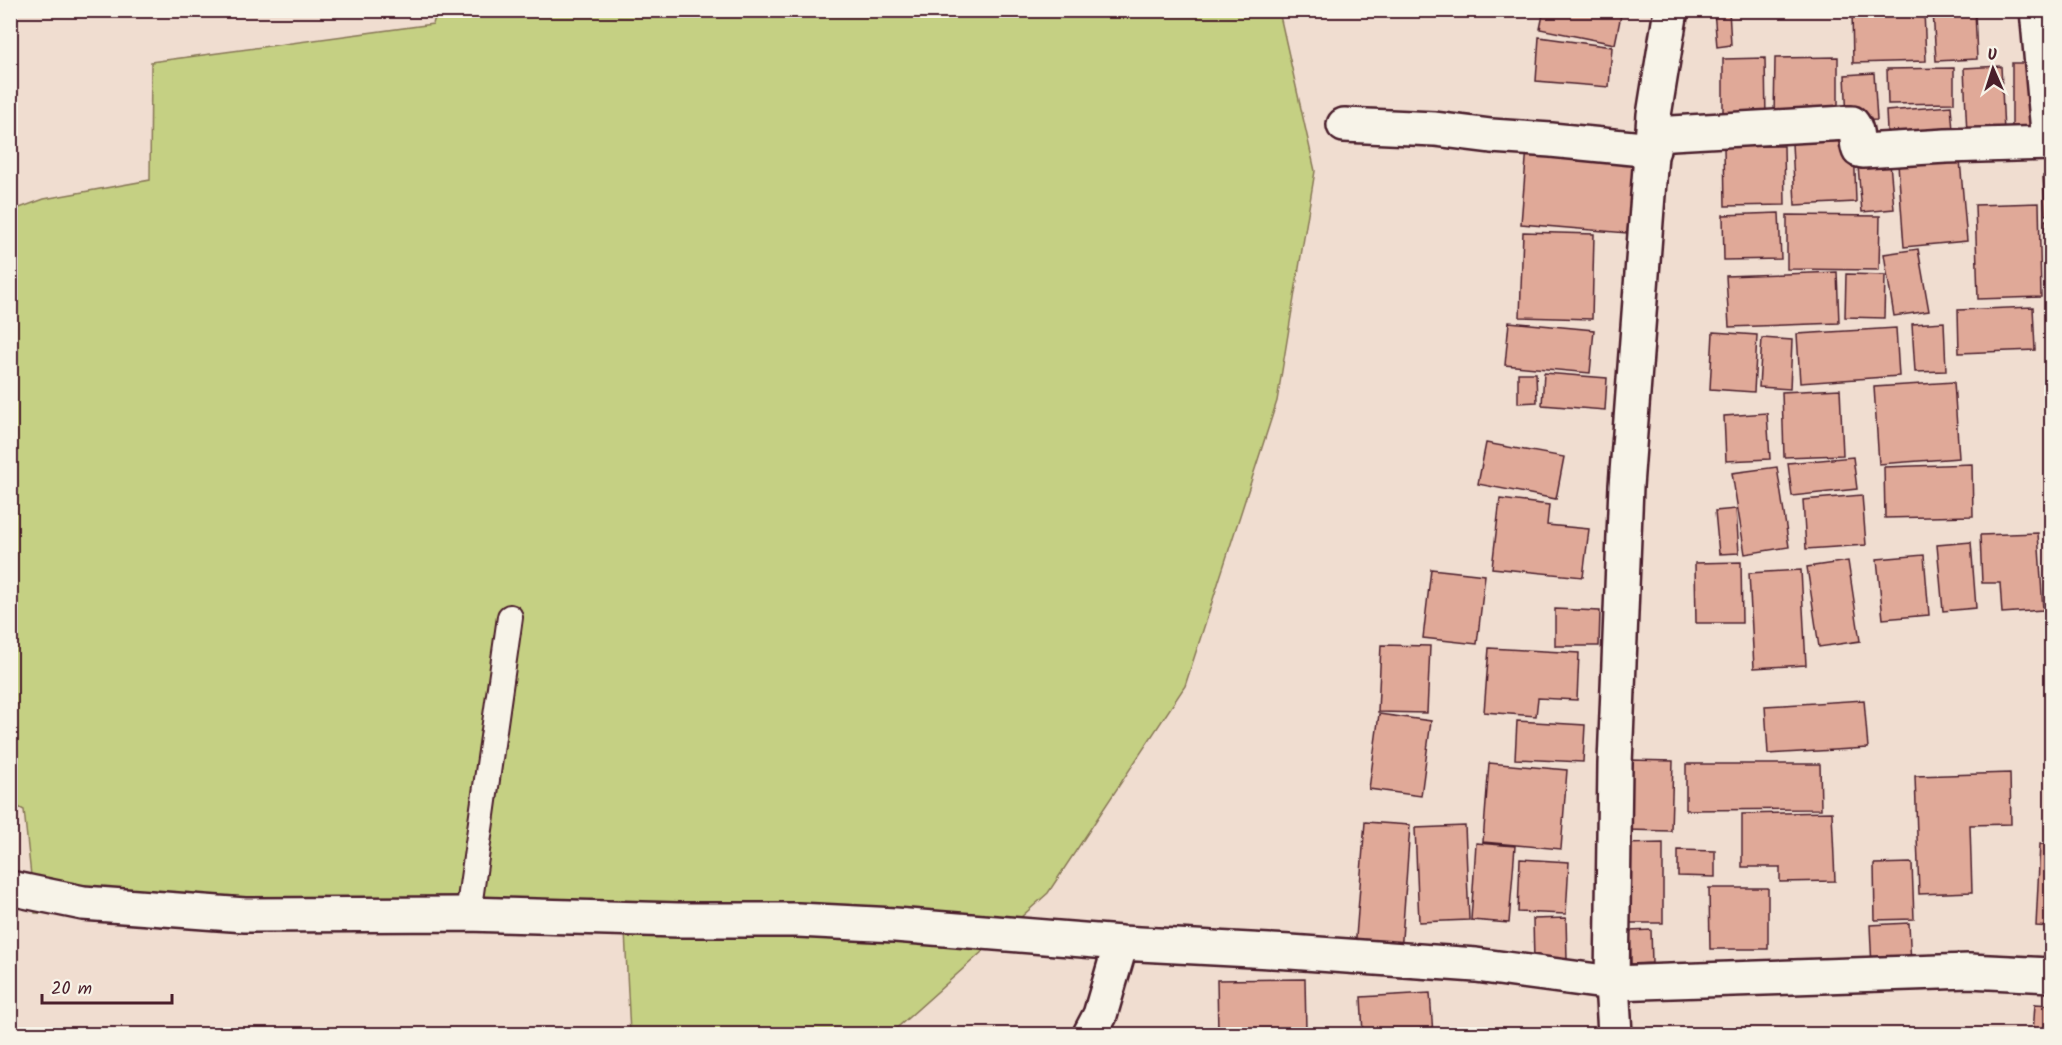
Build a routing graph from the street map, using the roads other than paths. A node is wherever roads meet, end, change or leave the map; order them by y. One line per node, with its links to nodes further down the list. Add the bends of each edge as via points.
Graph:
1 (1671, 10): 4 (street)
2 (2037, 10): 5 (street)
3 (1344, 125): 4 (street, via 1551,140)
4 (1653, 142): 5 (street, via 1852,123 1857,145 1863,151); 11 (street, via 1626,486 1615,764)
5 (2050, 143)
6 (510, 617): 8 (lane)
7 (10, 888): 8 (street, via 83,903 245,915)
8 (468, 914): 9 (street, via 798,920)
9 (1121, 943): 11 (street, via 1476,965); 12 (street, via 1101,1015)
10 (2052, 975): 11 (street, via 1969,971)
11 (1612, 983): 13 (street)
12 (1090, 1035)
13 (1615, 1035)

